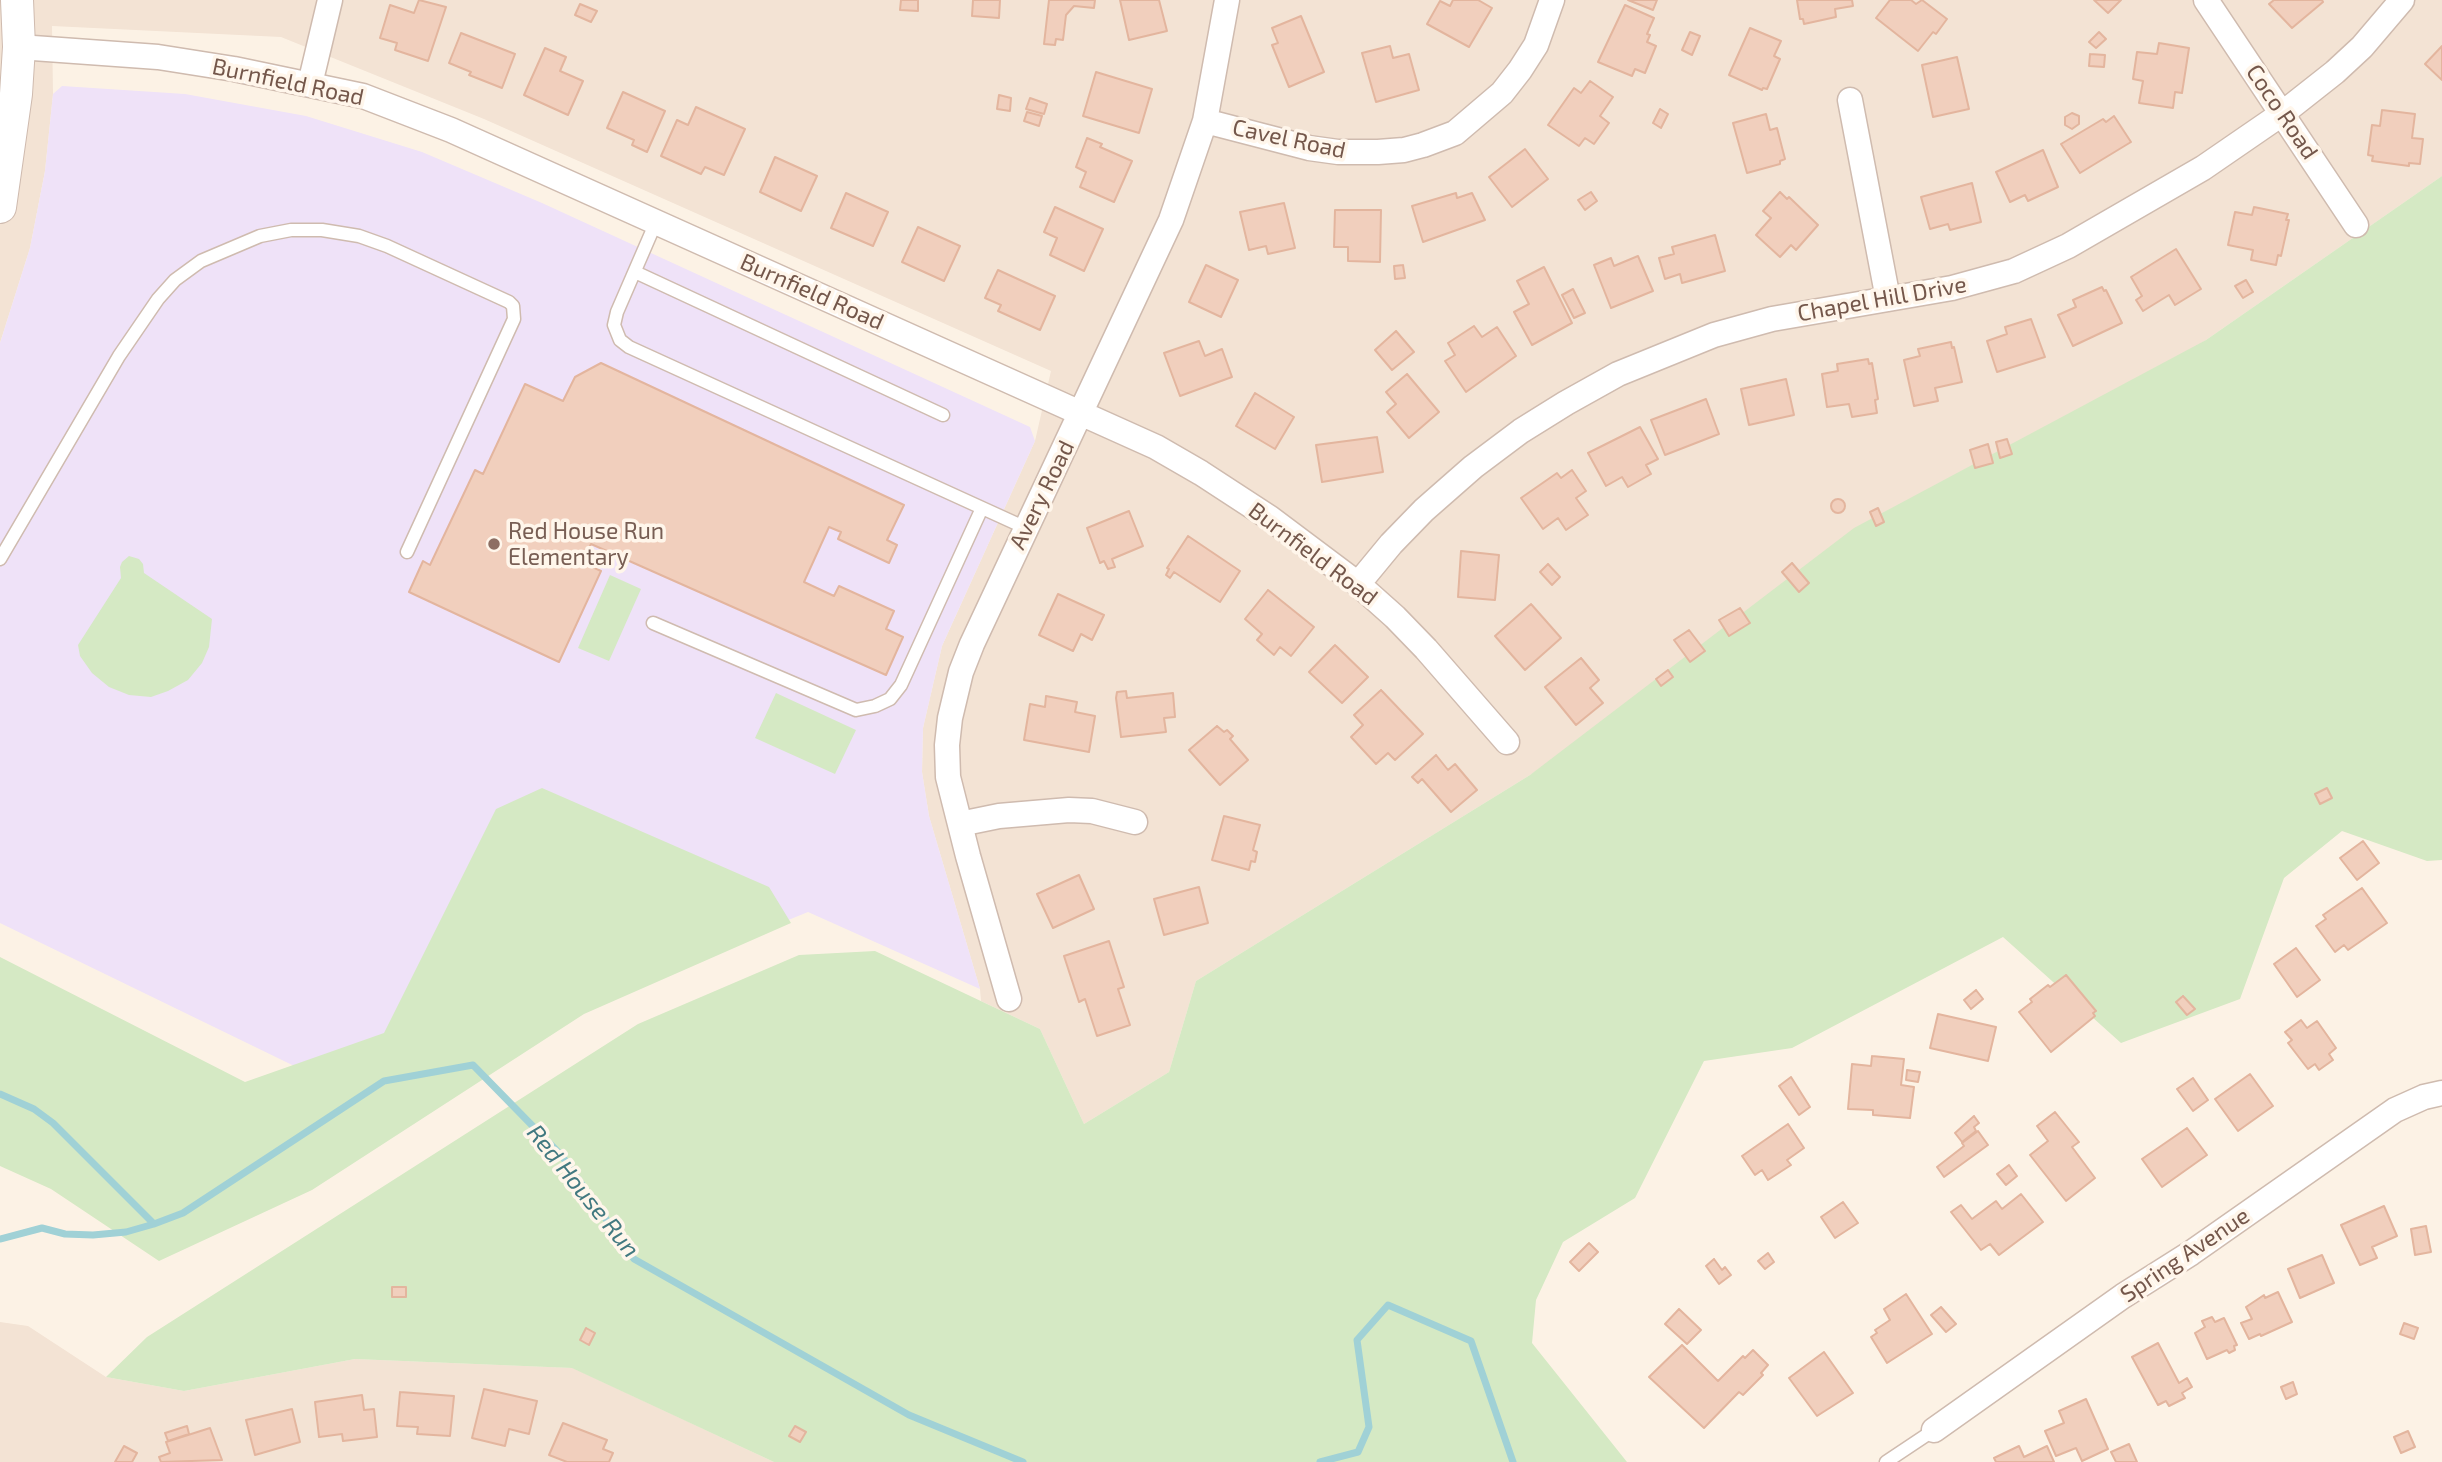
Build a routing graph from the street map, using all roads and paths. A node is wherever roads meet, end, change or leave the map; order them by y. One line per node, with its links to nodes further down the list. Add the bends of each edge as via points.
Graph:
1 (17, 0): 7 (street)
2 (330, 0): 8 (street)
3 (1227, 0): 11 (street, Avery Road)
4 (1552, 0): 11 (street, Cavel Road, via 1536,45 1502,93 1455,133 1423,145 1338,152)
5 (2206, 0): 10 (street, Coco Road)
6 (2402, 0): 10 (street, Chapel Hill Drive, via 2362,47)
7 (19, 47): 8 (street, Burnfield Road, via 158,57); 12 (street)
8 (310, 84): 13 (street, Burnfield Road, via 405,110)
9 (1850, 100): 16 (street)
10 (2283, 113): 14 (street, Coco Road); 16 (street, Chapel Hill Drive, via 2193,174 2057,251 2014,271)
11 (1205, 121): 17 (street, Avery Road, via 1171,220)
12 (0, 207)
13 (656, 222): 15 (lane); 17 (street, Burnfield Road)
14 (2356, 225)
15 (635, 272): 18 (lane); 19 (lane, via 614,324 616,335 629,347)
16 (1888, 299): 23 (street, Chapel Hill Drive, via 1772,319 1714,335 1618,374 1521,431 1473,467 1424,510)
17 (1081, 413): 20 (street, Avery Road); 23 (street, Burnfield Road, via 1201,473)
18 (943, 415)
19 (982, 508): 20 (lane); 24 (lane, via 901,685 890,699 876,706 856,710)
20 (1026, 528): 27 (street, Avery Road, via 972,644 950,718 948,777)
21 (407, 552): 22 (lane, via 514,319 513,306 359,236 290,230 260,236 201,261 158,299 119,356)
22 (0, 559)
23 (1358, 584): 25 (street, Burnfield Road, via 1426,649)
24 (653, 624)
25 (1507, 742)
26 (1135, 822): 27 (street, via 1069,810)
27 (960, 824): 28 (street, Avery Road)
28 (1009, 999)
29 (2438, 1093): 30 (street, Spring Avenue, via 2395,1110 2363,1131)
30 (1934, 1430): 31 (lane)
31 (1886, 1462)

